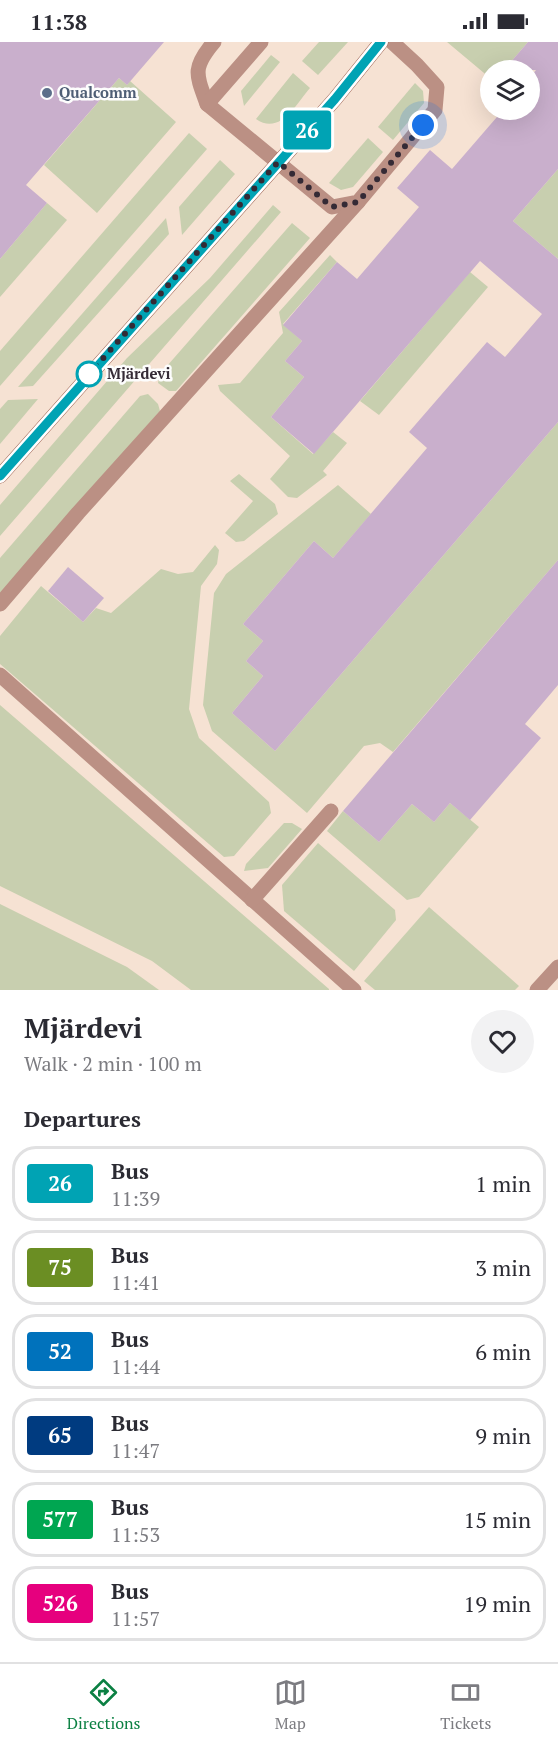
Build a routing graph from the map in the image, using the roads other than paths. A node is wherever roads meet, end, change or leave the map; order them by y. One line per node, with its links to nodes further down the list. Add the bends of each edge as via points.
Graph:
1 (214, 42): 5 (lane, via 199,59 198,80)
2 (261, 42): 5 (lane)
3 (381, 42): 6 (street)
4 (392, 42): 7 (lane, via 437,87 435,110)
5 (207, 104): 6 (lane)
6 (278, 162): 7 (lane, via 332,207); 8 (street)
7 (358, 202): 9 (lane)
8 (0, 476)
9 (0, 604)
10 (0, 675): 12 (lane)
11 (331, 811): 12 (lane)
12 (252, 900): 14 (lane)
13 (558, 967): 15 (lane)
14 (354, 990)
15 (537, 990)

